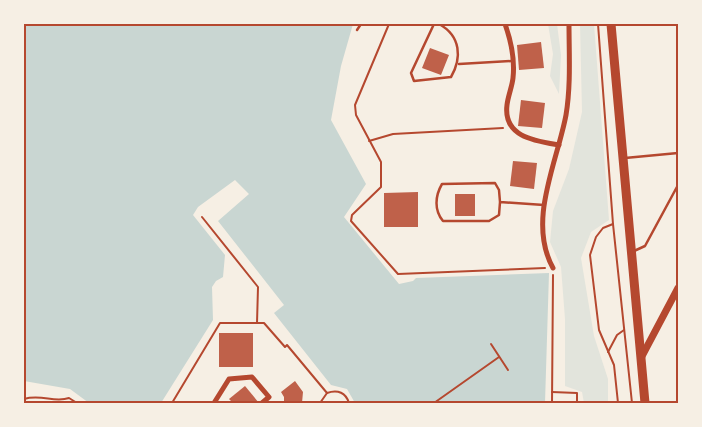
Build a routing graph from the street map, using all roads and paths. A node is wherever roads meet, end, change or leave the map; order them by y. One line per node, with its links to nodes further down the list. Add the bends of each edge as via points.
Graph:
1 (361, 24): 9 (lane)
2 (389, 24): 13 (path, via 355,105 356,115)
3 (434, 24): 11 (lane, via 411,74 414,81 451,78)
4 (439, 24): 11 (lane, via 449,29 457,46)
5 (505, 24): 10 (street, via 511,41)
6 (568, 24): 14 (street, via 570,75)
7 (598, 24): 21 (path)
8 (611, 24): 16 (main road)
9 (357, 30)
10 (512, 61): 11 (lane); 12 (street, via 513,78 507,106)
11 (458, 64)
12 (512, 127): 13 (path, via 393,134); 14 (street, via 520,135)
13 (369, 141): 23 (path, via 381,162 381,187 352,215 351,221 398,274)
14 (559, 145): 19 (street)
15 (678, 153): 16 (lane)
16 (623, 158): 22 (main road)
17 (678, 185): 22 (lane, via 645,246)
18 (500, 202): 18 (lane, via 499,215 489,221 443,221 437,213 437,193 442,184 494,183 499,190); 19 (lane)
19 (544, 205): 23 (street, via 545,254)
20 (202, 217): 25 (path, via 258,287)
21 (613, 224): 26 (path); 28 (path, via 599,232 590,256 599,330)
22 (632, 252): 30 (main road)
23 (553, 268): 32 (path)
24 (678, 288): 30 (street)
25 (257, 323): 33 (path, via 264,323 285,347 287,345); 36 (path, via 220,323)
26 (624, 330): 28 (path, via 617,335); 45 (path)
27 (491, 344): 29 (path)
28 (608, 352): 44 (path, via 616,379)
29 (500, 358): 31 (path); 41 (path)
30 (641, 358): 46 (main road)
31 (508, 370)
32 (552, 392): 42 (path); 43 (path, via 577,393)
33 (327, 393): 39 (path); 40 (path, via 339,391)
34 (24, 399): 35 (path, via 35,396 60,401 69,398)
35 (77, 403)
36 (172, 403)
37 (214, 403): 38 (street, via 229,379 252,377 269,397)
38 (262, 403)
39 (320, 403)
40 (350, 403)
41 (434, 403)
42 (552, 403)
43 (577, 403)
44 (618, 403)
45 (632, 403)
46 (645, 403)

